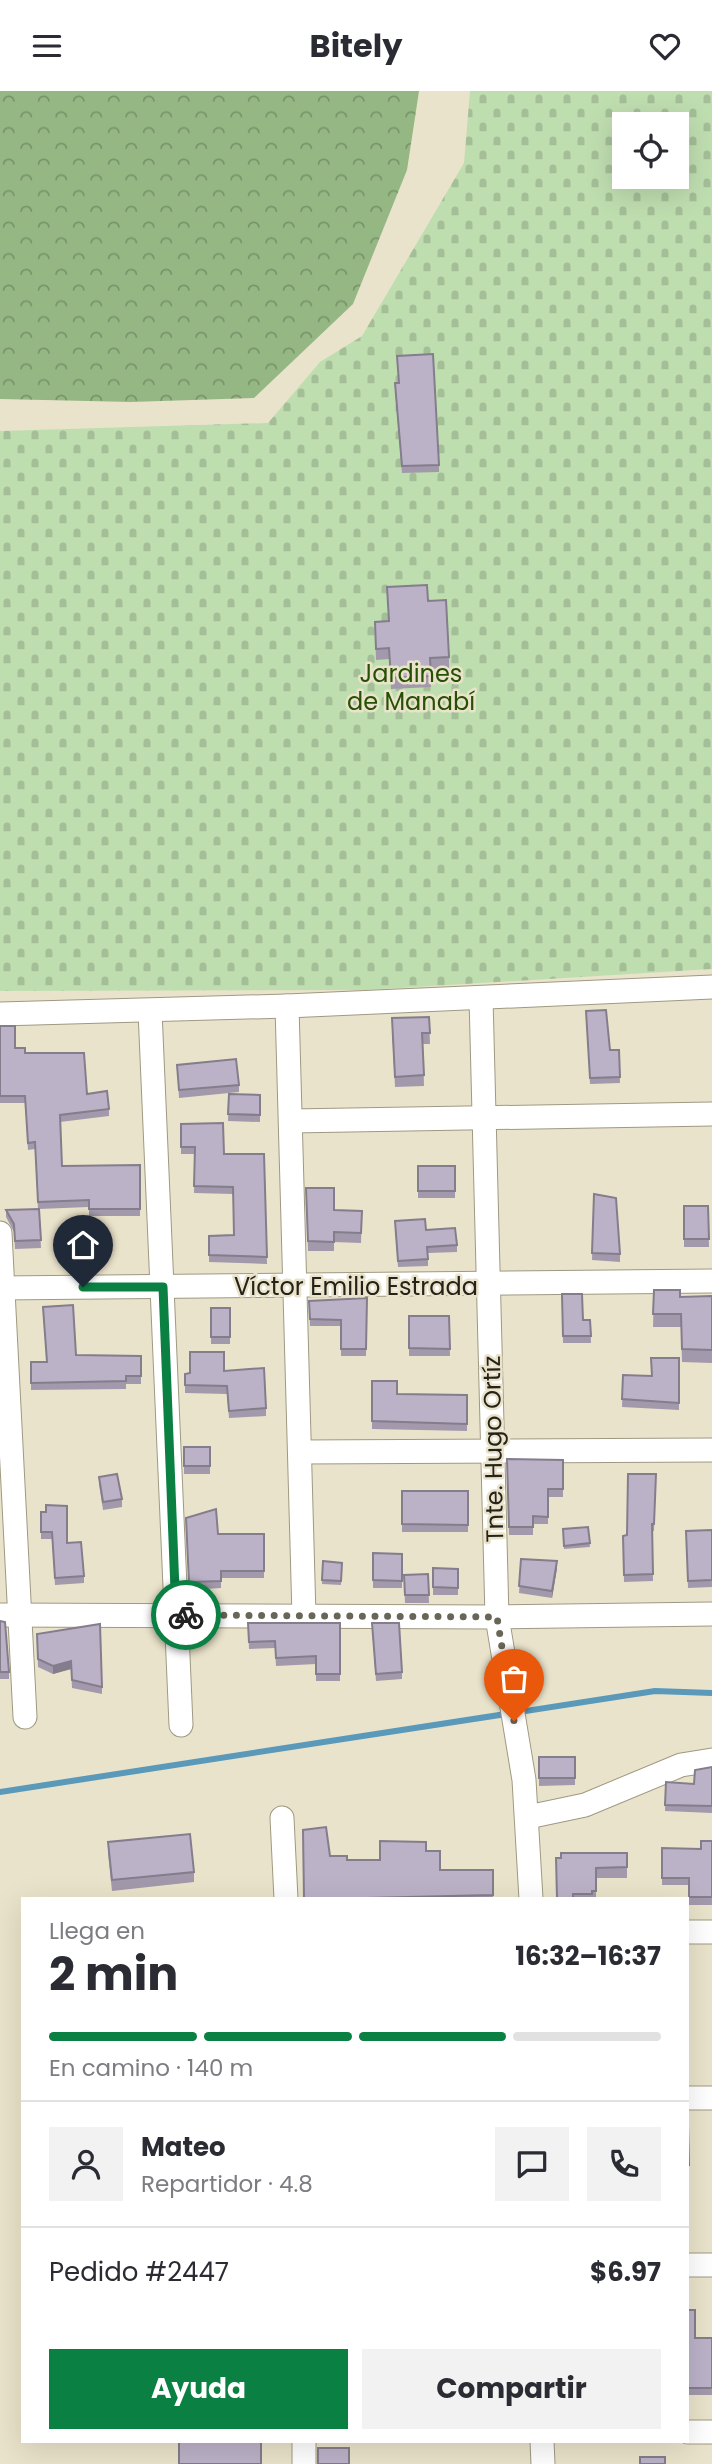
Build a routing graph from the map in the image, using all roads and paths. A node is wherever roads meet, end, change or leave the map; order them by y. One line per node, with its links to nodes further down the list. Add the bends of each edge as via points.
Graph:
1 (712, 987): 2 (street)
2 (481, 998): 3 (street); 7 (street, Tnte. Hugo Ortíz)
3 (288, 1006): 4 (street); 8 (street)
4 (150, 1010): 5 (street); 13 (street)
5 (0, 1014)
6 (712, 1114): 7 (street)
7 (485, 1118): 8 (street); 11 (street, Tnte. Hugo Ortíz)
8 (292, 1121): 12 (street)
9 (0, 1233): 14 (street)
10 (712, 1281): 11 (street, Víctor Emilio Estrada)
11 (490, 1285): 12 (street, Víctor Emilio Estrada); 16 (street, Tnte. Hugo Ortíz)
12 (297, 1286): 13 (street, Víctor Emilio Estrada); 17 (street)
13 (163, 1287): 14 (street, Víctor Emilio Estrada); 20 (street)
14 (2, 1288): 19 (street)
15 (712, 1450): 16 (street)
16 (493, 1451): 17 (street); 22 (street, Tnte. Hugo Ortíz)
17 (300, 1452): 21 (street)
18 (712, 1614): 22 (street)
19 (10, 1615): 20 (street); 23 (street)
20 (176, 1615): 21 (street); 24 (street)
21 (304, 1616): 22 (street)
22 (498, 1624): 26 (street, Tnte. Hugo Ortíz)
23 (24, 1717)
24 (181, 1725)
25 (712, 1760): 26 (street, via 681,1765 584,1805)
26 (528, 1817): 29 (street, Tnte. Hugo Ortíz)
27 (282, 1818): 28 (street)
28 (286, 1897)
29 (531, 1897)
30 (689, 1932): 31 (street)
31 (712, 1932)
32 (689, 2098): 33 (street)
33 (712, 2098)
34 (712, 2265): 35 (street)
35 (689, 2266)
36 (689, 2432): 37 (street)
37 (712, 2432)
38 (304, 2443): 40 (street)
39 (542, 2443): 41 (street)
40 (304, 2464)
41 (542, 2464)

